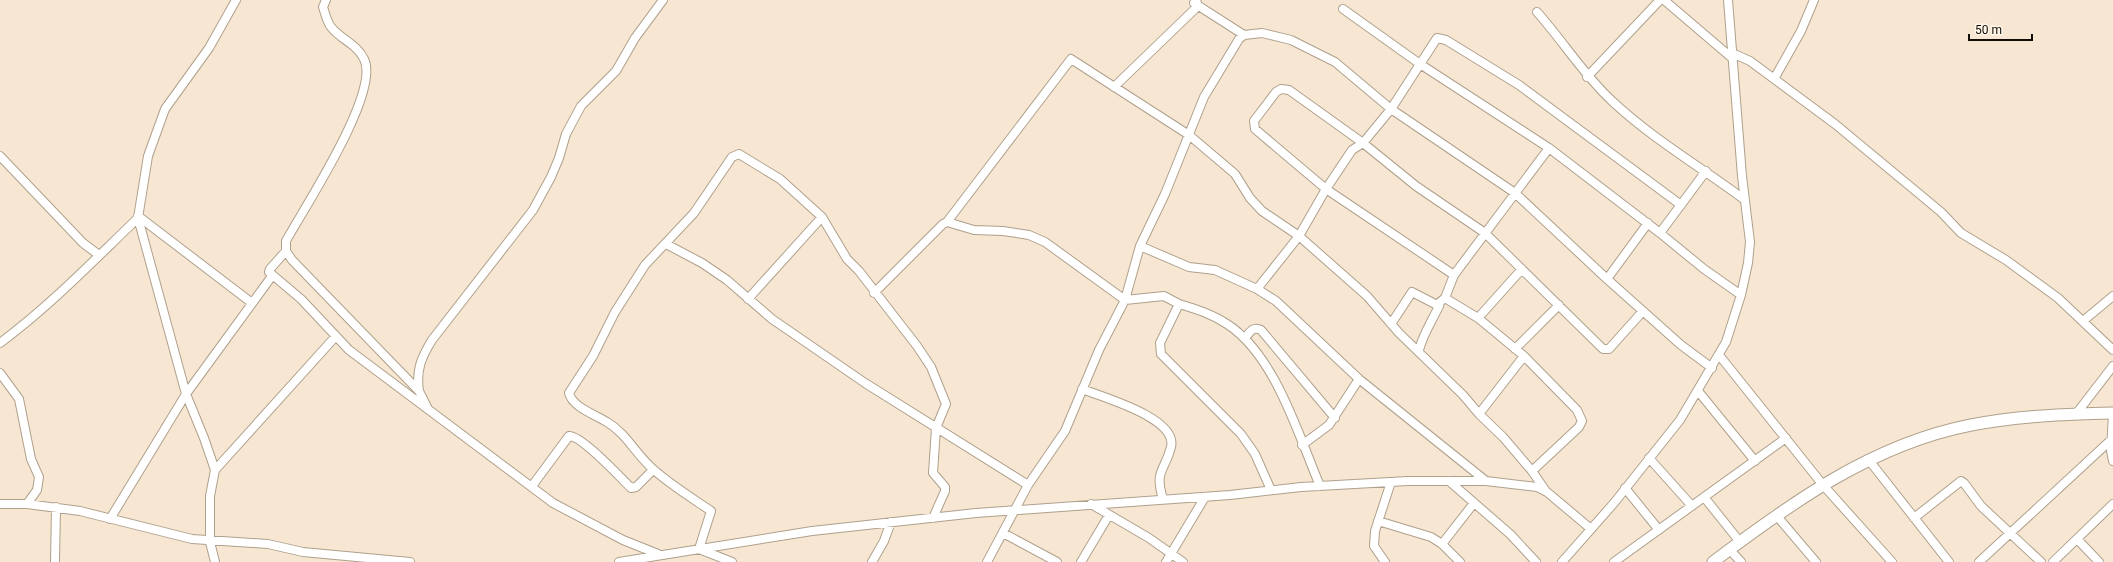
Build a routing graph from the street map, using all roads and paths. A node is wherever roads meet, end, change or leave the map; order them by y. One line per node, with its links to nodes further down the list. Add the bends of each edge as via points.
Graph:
1 (236, 0): 28 (street, via 209,48 165,110 148,156)
2 (326, 0): 37 (street, via 323,7 331,27 364,58 366,65 362,99 345,139 286,241)
3 (663, 0): 71 (street, via 635,38 616,71 581,106 566,134 551,177 533,210 422,356 417,376)
4 (1191, 0): 9 (street)
5 (1660, 0): 15 (street)
6 (1664, 0): 13 (street)
7 (1728, 0): 13 (street)
8 (1814, 0): 16 (street, via 1802,31)
9 (1197, 3): 12 (street); 17 (street)
10 (1343, 10): 14 (street)
11 (1537, 12): 15 (street, via 1561,38)
12 (1244, 35): 18 (street, via 1262,33 1304,46 1335,62); 19 (street, via 1239,39 1204,97)
13 (1732, 55): 16 (street, via 1750,61); 26 (street)
14 (1420, 64): 18 (street); 21 (street); 27 (street, via 1437,38 1446,40 1519,85)
15 (1588, 77): 23 (street, via 1634,120)
16 (1774, 79): 56 (street, via 1835,124 1941,212 1961,233 2006,260 2058,298)
17 (1114, 87): 19 (street); 30 (street, via 1071,59)
18 (1391, 109): 20 (street); 25 (street)
19 (1189, 135): 34 (street, via 1235,174 1250,198 1262,211); 36 (street, via 1166,194)
20 (1363, 143): 24 (street, via 1352,150); 24 (street, via 1289,90 1281,89 1276,92 1254,121 1255,129); 32 (street, via 1416,186)
21 (1548, 148): 25 (street); 31 (street)
22 (0, 156): 38 (street, via 83,243)
23 (1706, 172): 26 (street); 27 (street)
24 (1326, 189): 34 (street); 40 (street)
25 (1515, 193): 32 (street); 42 (street)
26 (1745, 200): 45 (street, via 1750,242)
27 (1681, 205): 33 (street)
28 (138, 217): 38 (street); 50 (street); 73 (street)
29 (822, 217): 35 (street, via 780,179 743,156 735,154 694,213); 44 (street, via 847,260 859,271); 48 (street)
30 (947, 222): 44 (street); 49 (street, via 974,230 1029,235 1045,242)
31 (1648, 223): 33 (street); 42 (street)
32 (1485, 233): 39 (street); 40 (street)
33 (1660, 233): 45 (street, via 1704,269)
34 (1299, 236): 43 (street); 57 (street, via 1367,296)
35 (666, 244): 48 (street, via 714,271); 88 (street, via 645,265 569,393 570,398 578,405 622,433)
36 (1140, 246): 43 (street, via 1189,267 1215,270); 49 (street)
37 (286, 250): 41 (street, via 270,269); 71 (street, via 292,260)
38 (99, 255): 60 (street, via 19,329)
39 (1522, 269): 52 (street); 55 (street)
40 (1454, 275): 47 (street)
41 (272, 276): 50 (street); 58 (street, via 300,299)
42 (1607, 279): 54 (street)
43 (1257, 288): 69 (street, via 1276,301)
44 (874, 293): 79 (street, via 917,346 938,382 946,404)
45 (1742, 295): 65 (street)
46 (2113, 296): 56 (street)
47 (1445, 298): 53 (street); 55 (street)
48 (748, 299): 79 (street, via 772,319 865,383)
49 (1125, 300): 51 (street, via 1164,296); 70 (street)
50 (252, 303): 73 (street)
51 (1179, 304): 59 (street, via 1206,312); 98 (street, via 1160,343 1161,354 1241,434 1255,454)
52 (1559, 305): 54 (street, via 1607,350); 61 (street)
53 (1439, 306): 57 (street, via 1412,292); 62 (street, via 1422,336)
54 (1643, 310): 67 (street, via 1681,345)
55 (1478, 318): 61 (street)
56 (2083, 321): 63 (street)
57 (1391, 324): 62 (street)
58 (336, 336): 74 (street, via 349,350); 87 (street)
59 (1245, 338): 78 (street, via 1252,329 1261,330); 82 (street, via 1271,374)
60 (0, 343)
61 (1515, 349): 64 (street)
62 (1419, 350): 76 (street)
63 (2113, 350)
64 (1524, 356): 76 (street); 89 (street, via 1577,410 1582,421 1579,427)
65 (1719, 356): 67 (street); 80 (street)
66 (2113, 366): 77 (street)
67 (1712, 368): 72 (street)
68 (0, 373): 105 (street, via 19,399 31,459 39,477 37,490)
69 (1359, 379): 78 (street); 91 (street)
70 (1082, 389): 93 (street, via 1065,430); 102 (street, via 1146,414 1170,435 1172,446 1159,476)
71 (419, 391): 74 (street)
72 (1698, 391): 83 (street); 85 (street)
73 (186, 394): 87 (street); 115 (street)
74 (429, 412): 95 (street)
75 (2113, 413): 77 (main road); 81 (street)
76 (1479, 414): 89 (street)
77 (2076, 414): 84 (main road, via 1970,425 1917,440)
78 (1335, 418): 82 (street)
79 (936, 428): 93 (street); 113 (street, via 933,473 946,491)
80 (1786, 438): 85 (street); 94 (street)
81 (2111, 440): 86 (street); 121 (street)
82 (1302, 445): 96 (street)
83 (1649, 458): 97 (street); 108 (street)
84 (1868, 459): 94 (main road); 114 (street)
85 (1755, 460): 101 (street)
86 (2113, 461)
87 (214, 470): 123 (street, via 210,496)
88 (653, 470): 95 (street, via 636,488 631,488 598,456 577,439 569,436); 126 (street, via 711,511)
89 (1532, 471): 99 (street)
90 (1449, 481): 91 (street); 92 (street); 103 (street)
91 (1486, 481): 99 (street, via 1520,483)
92 (1391, 482): 96 (street); 116 (street)
93 (1028, 485): 110 (street)
94 (1823, 485): 112 (main road); 153 (street)
95 (532, 486): 130 (street, via 552,503 623,540)
96 (1320, 486): 98 (street)
97 (1625, 488): 118 (street); 119 (street)
98 (1271, 490): 100 (street)
99 (1547, 492): 118 (street)
100 (1205, 497): 102 (street); 128 (street)
101 (1704, 497): 108 (street); 124 (street)
102 (1162, 499): 106 (street)
103 (1474, 503): 125 (street); 147 (street, via 1510,534)
104 (0, 504): 105 (street)
105 (27, 504): 109 (street)
106 (1090, 504): 110 (street); 111 (street)
107 (2113, 504): 122 (street)
108 (1692, 506): 119 (street)
109 (56, 507): 115 (street); 132 (street)
110 (1016, 510): 113 (street); 120 (street)
111 (1109, 515): 128 (street); 142 (street)
112 (1776, 515): 124 (main road); 152 (street)
113 (933, 518): 117 (street)
114 (1914, 518): 121 (street, via 1961,481 1981,506); 154 (street)
115 (110, 519): 123 (street)
116 (1378, 521): 125 (street, via 1432,537); 145 (street, via 1374,546)
117 (891, 522): 126 (street, via 812,531); 139 (street)
118 (1591, 529): 148 (street)
119 (1659, 530): 149 (street)
120 (1003, 533): 140 (street); 141 (street)
121 (2011, 534): 155 (street); 156 (street)
122 (2078, 540): 157 (street); 158 (street)
123 (210, 542): 129 (street, via 268,544 303,552); 133 (street)
124 (1740, 542): 127 (main road)
125 (1442, 544): 146 (street)
126 (699, 549): 130 (street); 137 (street); 138 (street)
127 (1730, 550): 150 (main road); 151 (street)
128 (1171, 553): 143 (street); 144 (street)
129 (333, 555): 131 (street); 134 (street)
130 (659, 555): 136 (street)
131 (400, 561): 135 (street)
132 (55, 562)
133 (215, 562)
134 (327, 562)
135 (410, 562)
136 (619, 562)
137 (728, 562)
138 (732, 562)
139 (872, 562)
140 (987, 562)
141 (1056, 562)
142 (1081, 562)
143 (1166, 562)
144 (1183, 562)
145 (1385, 562)
146 (1460, 562)
147 (1536, 562)
148 (1562, 562)
149 (1614, 562)
150 (1714, 562)
151 (1741, 562)
152 (1816, 562)
153 (1892, 562)
154 (1949, 562)
155 (1979, 562)
156 (2041, 562)
157 (2053, 562)
158 (2099, 562)

